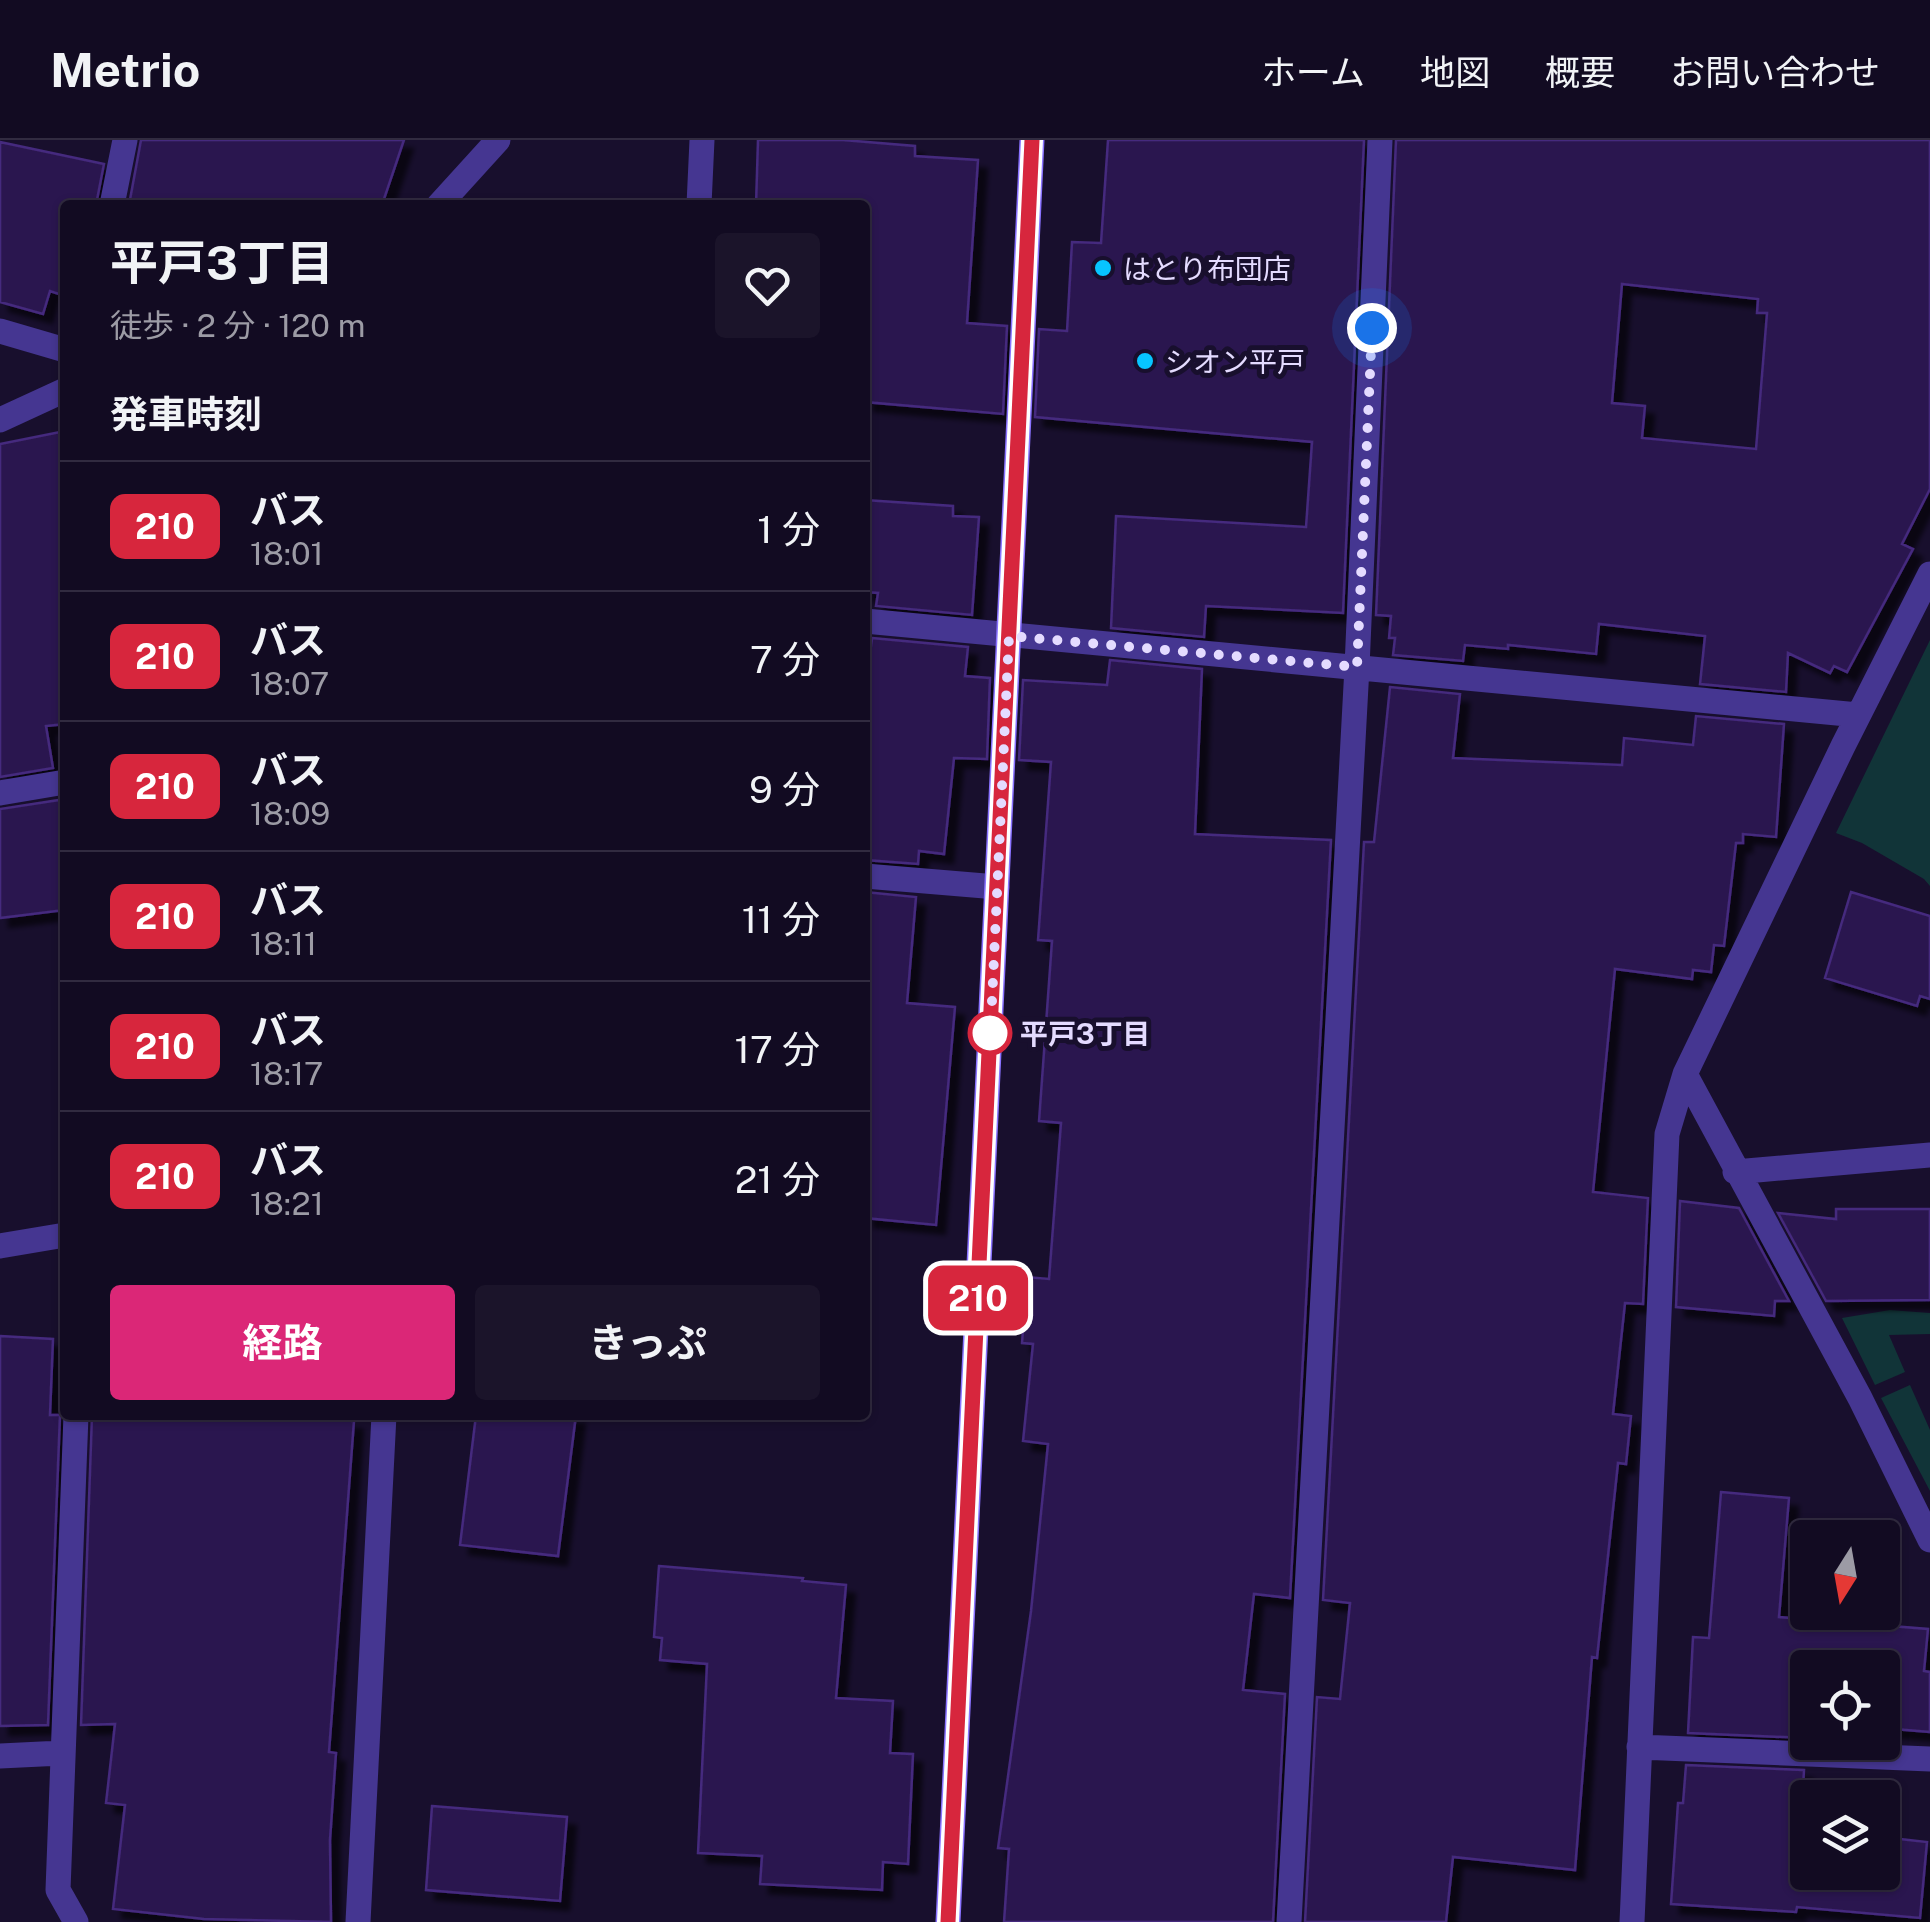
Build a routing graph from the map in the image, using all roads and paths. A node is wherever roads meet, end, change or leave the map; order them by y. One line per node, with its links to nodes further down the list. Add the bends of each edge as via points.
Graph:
1 (125, 140): 6 (street)
2 (498, 140): 7 (street)
3 (702, 140): 8 (street)
4 (1032, 140): 15 (street)
5 (1380, 140): 16 (street)
6 (113, 200)
7 (444, 200)
8 (699, 200)
9 (0, 332): 10 (street)
10 (60, 349)
11 (60, 392): 12 (street)
12 (0, 420)
13 (1930, 574): 17 (street)
14 (870, 622): 15 (street)
15 (1009, 636): 16 (street); 21 (street)
16 (1357, 667): 17 (street); 37 (street)
17 (1858, 715): 22 (street)
18 (60, 783): 19 (street)
19 (0, 793)
20 (870, 876): 21 (street)
21 (997, 887): 36 (street)
22 (1685, 1074): 24 (street); 30 (street, via 1667,1134)
23 (1930, 1155): 24 (street)
24 (1735, 1172): 29 (street)
25 (60, 1236): 26 (street)
26 (0, 1246)
27 (76, 1420): 31 (street)
28 (384, 1420): 35 (street)
29 (1930, 1540)
30 (1639, 1747): 33 (street); 38 (street)
31 (62, 1753): 32 (street); 34 (street, via 58,1890)
32 (0, 1756)
33 (1930, 1759)
34 (76, 1922)
35 (358, 1922)
36 (948, 1922)
37 (1289, 1922)
38 (1632, 1922)

